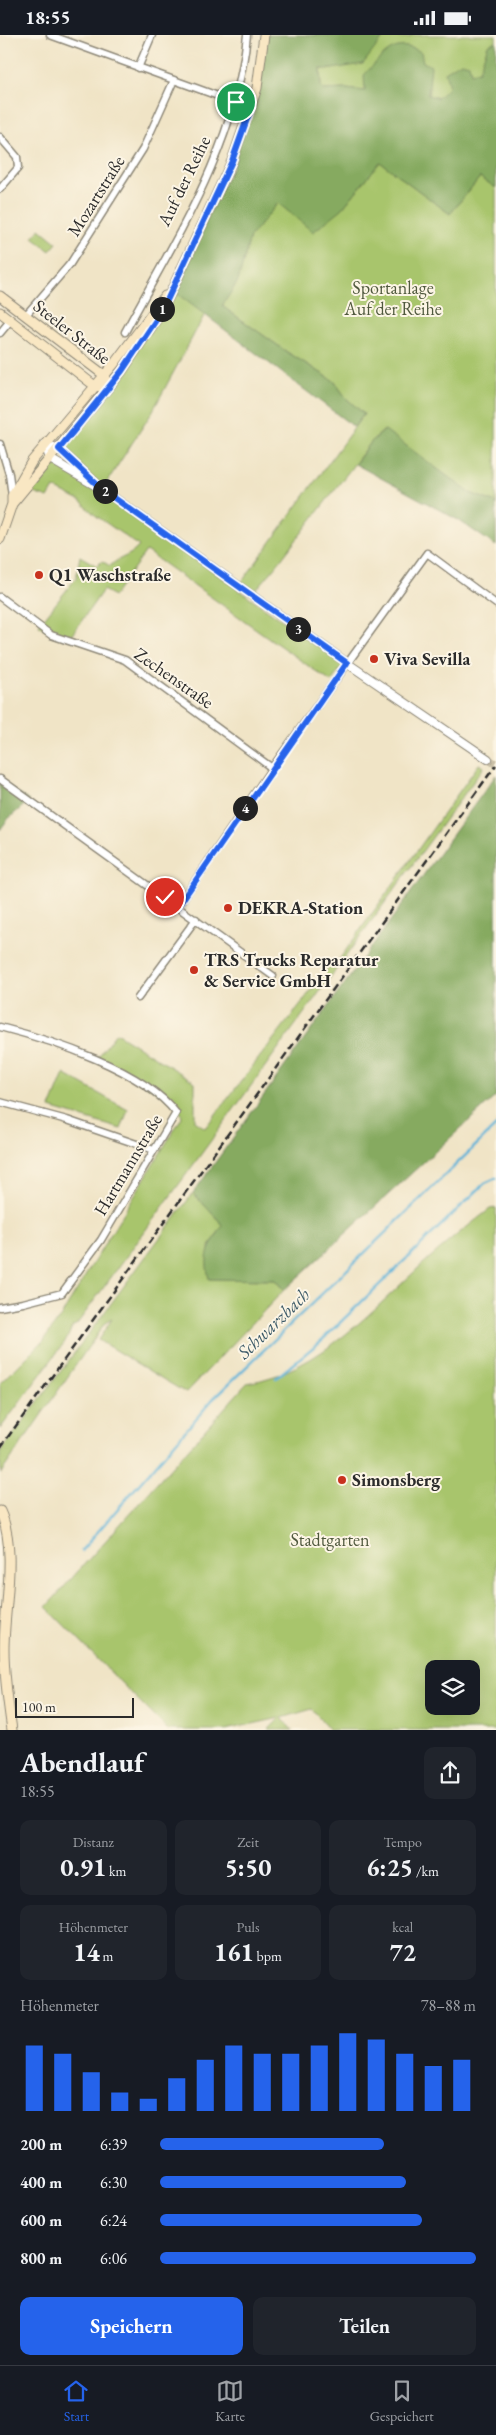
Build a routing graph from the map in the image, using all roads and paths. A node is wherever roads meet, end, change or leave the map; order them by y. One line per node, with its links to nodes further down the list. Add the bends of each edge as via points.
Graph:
1 (50, 35): 5 (street)
2 (152, 35): 5 (street)
3 (247, 35): 7 (street, Auf der Reihe, via 244,70)
4 (264, 35): 8 (main road, Auf der Reihe)
5 (138, 68): 6 (street)
6 (174, 80): 7 (street); 14 (street, Mozartstraße, via 143,149 70,264)
7 (236, 102): 8 (street); 16 (street, Auf der Reihe, via 194,206)
8 (251, 108): 11 (main road, Auf der Reihe, via 232,161 190,254)
9 (0, 137): 10 (street, via 17,157 18,167)
10 (0, 189)
11 (170, 289): 18 (main road, Auf der Reihe); 20 (main road, Auf der Reihe, via 162,311)
12 (0, 296): 14 (main road, Steeler Straße)
13 (0, 312): 15 (main road, Steeler Straße)
14 (25, 316): 18 (main road, Steeler Straße)
15 (10, 321): 17 (street); 19 (main road, Steeler Straße)
16 (125, 332)
17 (0, 333)
18 (104, 375): 19 (main road, Auf der Reihe); 20 (main road, Steeler Straße)
19 (95, 386): 20 (main road, Steeler Straße); 22 (main road, Auf der Reihe)
20 (108, 388): 23 (main road, Auf der Reihe)
21 (0, 444): 26 (street, via 9,474)
22 (45, 444): 23 (street); 24 (street); 26 (main road, Auf der Reihe, via 32,461)
23 (59, 449): 24 (main road, Auf der Reihe); 25 (street)
24 (50, 459): 25 (street); 26 (main road, Auf der Reihe)
25 (103, 490): 30 (street)
26 (12, 500): 27 (main road)
27 (0, 539)
28 (0, 597): 32 (street, Zechenstraße, via 51,635 125,660)
29 (496, 604): 30 (street, via 427,553)
30 (347, 663): 31 (street); 32 (street)
31 (488, 759)
32 (272, 768): 34 (street)
33 (0, 779): 34 (street)
34 (178, 906): 35 (street)
35 (196, 919): 36 (street); 37 (street)
36 (273, 975)
37 (138, 998)
38 (0, 1027): 40 (street, Hartmannstraße, via 45,1038 97,1059 170,1104 176,1113)
39 (0, 1103): 40 (street, via 66,1120)
40 (154, 1150): 41 (street, Hartmannstraße, via 101,1240 62,1293)
41 (0, 1307)
42 (0, 1511): 43 (main road, via 9,1556 4,1650)
43 (12, 1730)

